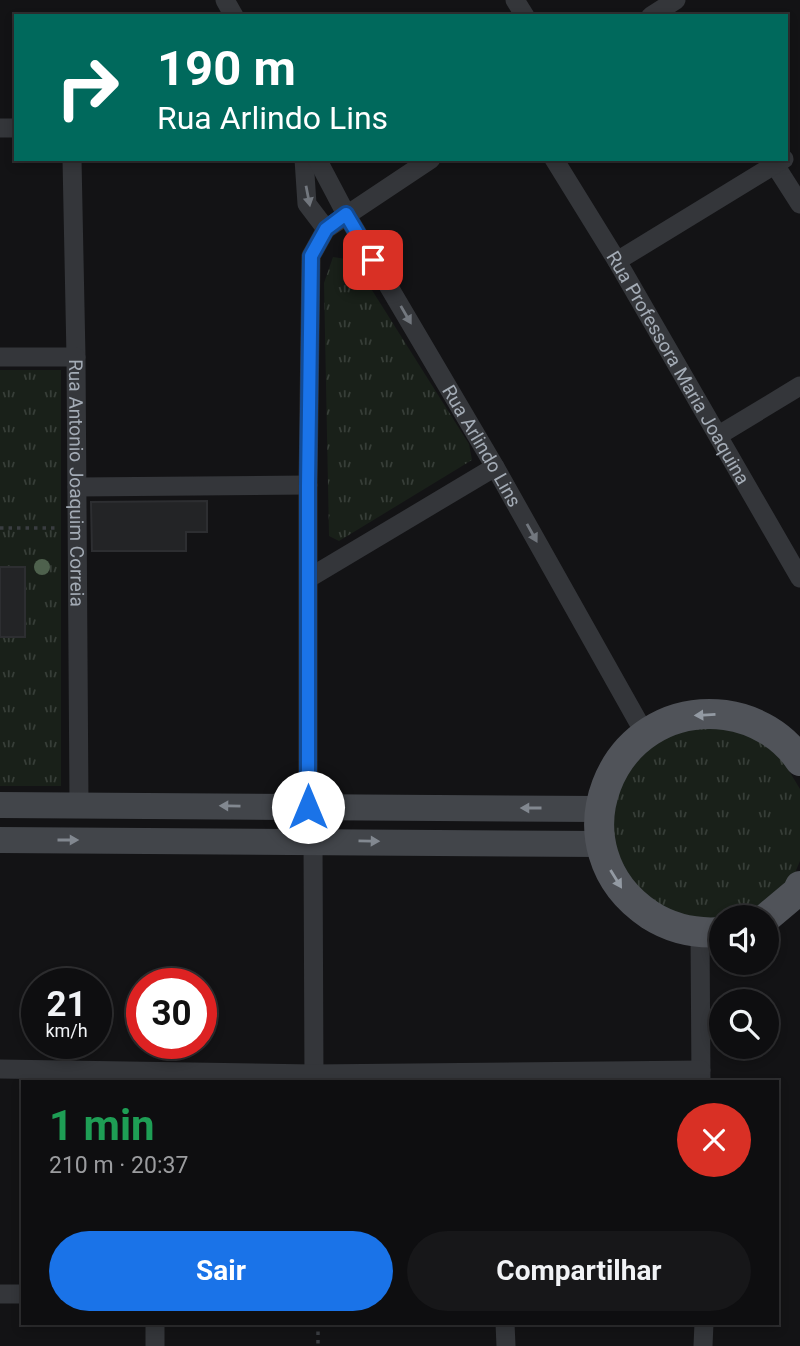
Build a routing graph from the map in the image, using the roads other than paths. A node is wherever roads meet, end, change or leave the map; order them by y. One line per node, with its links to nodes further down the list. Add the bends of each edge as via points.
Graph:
1 (676, 0): 2 (street)
2 (654, 14)
3 (72, 161): 14 (street, Rua Antonio Joaquim Correia)
4 (304, 161): 11 (street, one-way to 11, via 307,204)
5 (318, 161): 10 (street, Rua Arlindo Lins)
6 (428, 161): 10 (street)
7 (555, 161): 12 (street, Rua Professora Maria Joaquina)
8 (782, 161): 9 (street); 12 (street)
9 (800, 204)
10 (346, 214): 11 (street); 17 (street, Rua Arlindo Lins, one-way to 17)
11 (326, 229): 18 (street, via 311,256)
12 (617, 261): 16 (street, Rua Professora Maria Joaquina)
13 (0, 357): 14 (street)
14 (76, 357): 19 (street, Rua Antonio Joaquim Correia)
15 (800, 386): 16 (street)
16 (719, 435): 21 (street, Rua Professora Maria Joaquina)
17 (495, 467): 20 (street); 22 (street, Rua Arlindo Lins, one-way to 22)
18 (308, 485): 19 (street); 20 (street)
19 (77, 487): 25 (street, Rua Antonio Joaquim Correia)
20 (309, 578): 26 (street)
21 (800, 578)
22 (645, 734): 23 (main road, one-way to 22, via 770,730 740,717 706,713 674,719); 27 (main road, via 623,754 607,779)
23 (798, 752)
24 (0, 805): 25 (main road)
25 (79, 805): 26 (main road, one-way to 25)
26 (308, 807): 27 (main road, one-way to 26)
27 (599, 808): 30 (main road)
28 (0, 840): 29 (main road, one-way to 29)
29 (313, 841): 30 (main road, one-way to 30); 37 (street)
30 (601, 844): 33 (main road, one-way to 33, via 613,878 636,905 666,925)
31 (800, 886): 32 (main road)
32 (779, 907)
33 (709, 933)
34 (709, 962): 36 (street)
35 (0, 1069): 37 (street)
36 (701, 1076): 37 (street)
37 (314, 1078)
38 (0, 1294): 39 (street)
39 (21, 1294)
40 (155, 1325): 43 (street)
41 (506, 1325): 44 (street)
42 (704, 1325): 45 (street)
43 (155, 1346)
44 (506, 1346)
45 (703, 1346)

